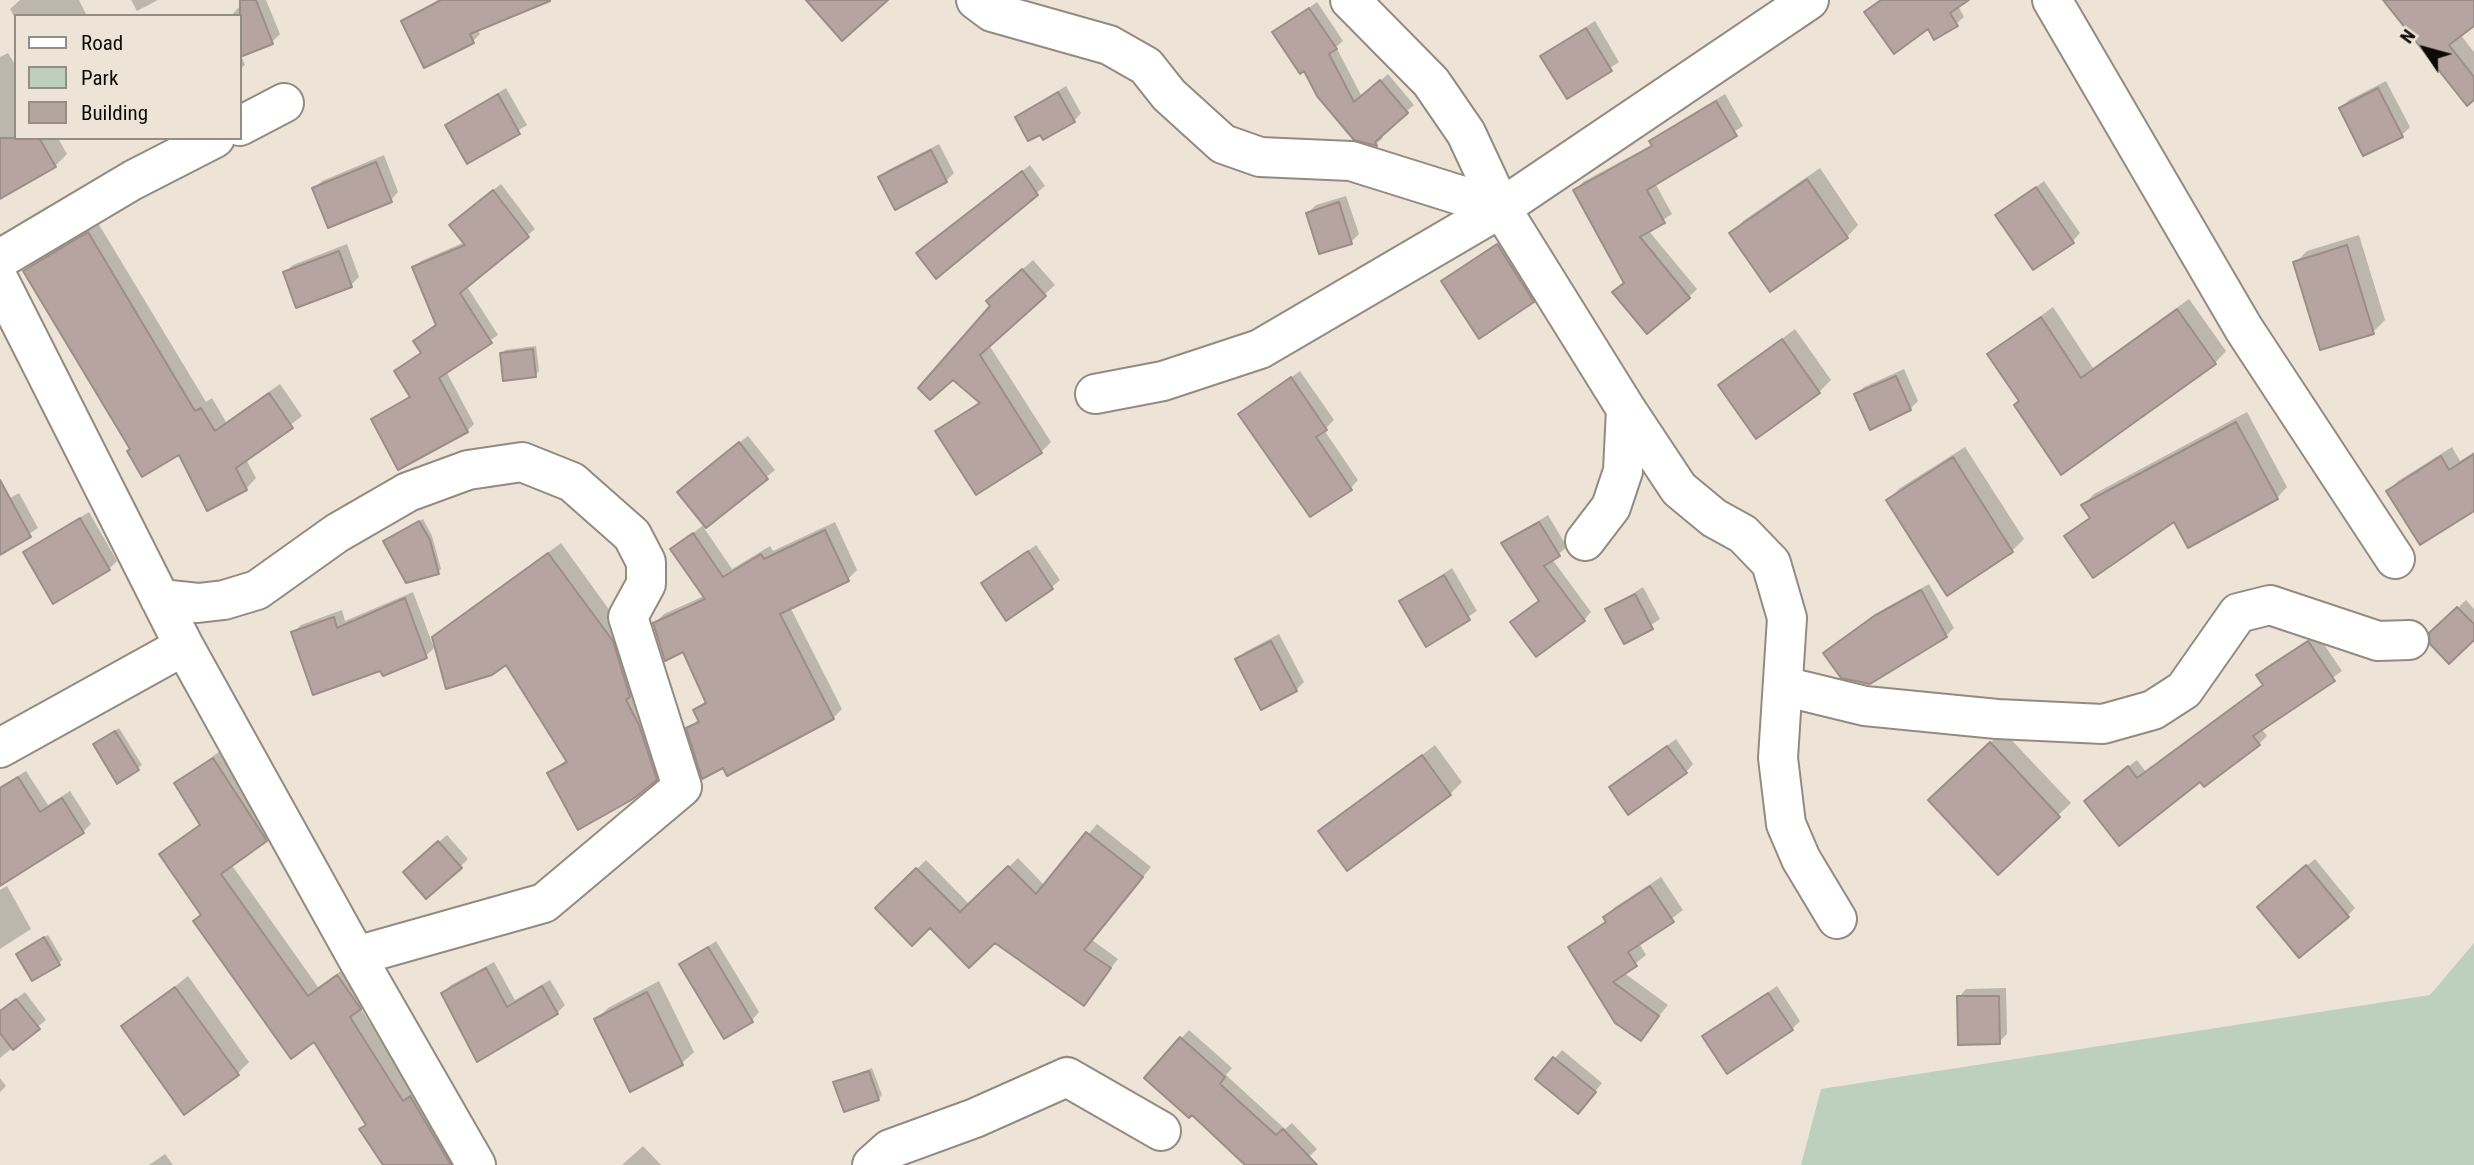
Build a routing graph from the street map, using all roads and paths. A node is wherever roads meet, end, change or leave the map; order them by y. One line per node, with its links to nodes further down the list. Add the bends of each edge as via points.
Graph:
1 (976, 0): 8 (street, via 992,12 1109,45 1146,66 1169,95 1223,144 1260,157 1351,160)
2 (1350, 0): 8 (street, via 1430,82 1466,133)
3 (1809, 0): 8 (street)
4 (2052, 0): 14 (street, via 2244,329)
5 (285, 103): 6 (street)
6 (242, 125)
7 (211, 140): 9 (street, via 133,180)
8 (1501, 208): 11 (street, via 1260,349 1163,381); 12 (street)
9 (0, 259)
10 (0, 282): 15 (street)
11 (1096, 394)
12 (1626, 409): 13 (street, via 1623,471 1611,507); 18 (street, via 1679,489 1714,518 1743,534 1770,562 1787,618)
13 (1585, 541)
14 (2395, 559)
15 (160, 599): 17 (street); 21 (street, via 198,603 257,590 337,533 408,492 468,470 522,462 572,482 632,535 646,562 646,584 628,617 682,788 544,903)
16 (2409, 640): 18 (street, via 2378,641 2270,605 2238,613 2184,690 2153,710 2103,724 1865,706)
17 (184, 646): 19 (street); 21 (street)
18 (1783, 686): 20 (street, via 1778,758 1786,824)
19 (0, 748)
20 (1837, 919)
21 (356, 956): 23 (street)
22 (1161, 1131): 24 (street, via 1068,1077 890,1149)
23 (477, 1165)
24 (872, 1165)

